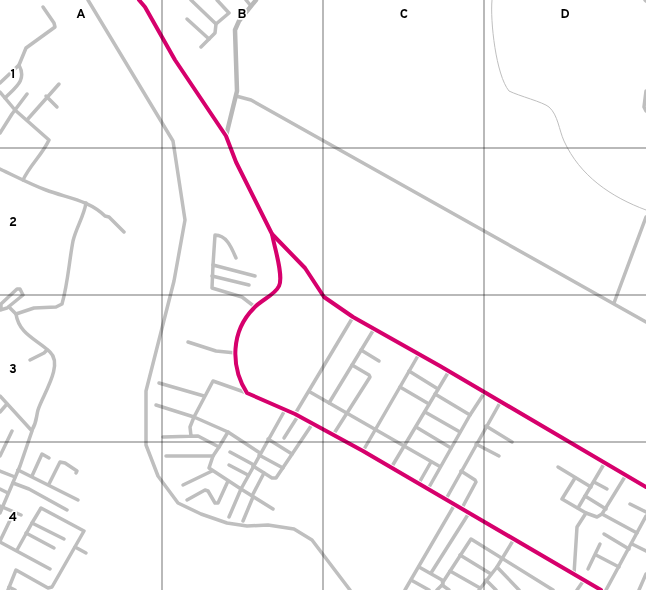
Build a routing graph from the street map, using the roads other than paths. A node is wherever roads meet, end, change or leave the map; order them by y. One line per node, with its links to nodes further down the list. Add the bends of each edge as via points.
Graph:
1 (139, 0): 26 (street, via 174,60)
2 (191, 0): 9 (street)
3 (217, 0): 9 (street, via 229,13)
4 (246, 0): 6 (street)
5 (256, 0): 6 (street)
6 (251, 6): 19 (street, via 235,30)
7 (43, 7): 12 (street, via 55,27 26,48)
8 (188, 19): 10 (street)
9 (216, 24): 10 (street, via 215,33)
10 (209, 39): 11 (street)
11 (201, 47)
12 (19, 65): 13 (street); 20 (street, via 23,72 22,80)
13 (0, 83)
14 (58, 84): 18 (street)
15 (646, 91): 23 (street)
16 (0, 92): 20 (street)
17 (28, 94): 22 (street)
18 (46, 96): 21 (street); 24 (street)
19 (236, 96): 26 (street); 38 (street, via 252,100)
20 (5, 98): 22 (street)
21 (57, 107)
22 (16, 110): 24 (street); 25 (street)
23 (646, 111)
24 (27, 120): 28 (street, via 50,140 43,154)
25 (0, 133)
26 (226, 136): 32 (street)
27 (0, 169): 28 (street)
28 (23, 180): 29 (street)
29 (86, 203): 31 (street, via 109,217); 42 (street, via 73,241 62,304 56,307 34,308)
30 (646, 217): 38 (street)
31 (124, 232)
32 (272, 234): 40 (street, via 281,278 279,286); 43 (street, via 305,268 324,297)
33 (236, 258): 34 (street, via 226,240 215,235)
34 (213, 265): 35 (street); 36 (street)
35 (212, 276): 37 (street); 40 (street, via 212,288 242,297)
36 (255, 276)
37 (249, 285)
38 (614, 303): 44 (street)
39 (9, 307): 41 (street); 41 (street, via 23,295 20,288 1,304); 42 (street)
40 (255, 307): 49 (street, via 238,330)
41 (1, 310)
42 (16, 314): 47 (street, via 23,331)
43 (352, 317): 45 (street); 59 (street)
44 (646, 322)
45 (374, 329): 48 (street); 50 (street)
46 (188, 342): 49 (street, via 216,351)
47 (47, 350): 51 (street); 80 (street, via 52,355 52,376)
48 (361, 350): 52 (street); 53 (street)
49 (236, 352): 61 (street, via 236,365)
50 (420, 354): 54 (street); 55 (street)
51 (30, 360)
52 (379, 361)
53 (352, 365): 66 (street); 73 (street, via 370,377)
54 (409, 371): 57 (street); 58 (street)
55 (449, 371): 58 (street); 60 (street)
56 (159, 383): 64 (street)
57 (400, 387): 68 (street); 81 (street)
58 (438, 389): 62 (street)
59 (310, 392): 66 (street); 74 (street)
60 (486, 392): 65 (street); 75 (street)
61 (248, 393): 64 (street, via 213,381); 70 (street)
62 (435, 394): 68 (street); 75 (street)
63 (0, 396): 67 (street)
64 (204, 396): 76 (street)
65 (501, 401): 78 (street); 105 (street)
66 (329, 403): 73 (street)
67 (7, 404): 71 (street); 80 (street)
68 (429, 404): 72 (street)
69 (156, 406): 76 (street)
70 (285, 410): 74 (street); 89 (street)
71 (0, 412)
72 (425, 412): 79 (street); 84 (street)
73 (347, 414): 81 (street); 85 (street)
74 (297, 415): 77 (street); 88 (street)
75 (470, 415): 84 (street)
76 (194, 417): 83 (street); 86 (street, via 190,427)
77 (313, 424): 85 (street); 98 (street)
78 (486, 426): 90 (street); 91 (street)
79 (416, 427): 92 (street); 94 (street)
80 (32, 430): 112 (street)
81 (374, 430): 92 (street); 95 (street)
82 (12, 431): 99 (street)
83 (228, 432): 93 (street); 97 (street)
84 (460, 432): 94 (street)
85 (333, 435): 95 (street)
86 (191, 436): 87 (street); 93 (street, via 198,436)
87 (163, 437)
88 (284, 438)
89 (268, 439): 97 (street); 98 (street)
90 (512, 442)
91 (476, 444): 102 (street); 115 (street)
92 (404, 446): 104 (street); 111 (street)
93 (219, 447): 101 (street)
94 (450, 448): 108 (street)
95 (363, 451): 111 (street)
96 (230, 452): 107 (street)
97 (259, 454): 107 (street); 110 (street)
98 (292, 454): 110 (street)
99 (0, 456)
100 (166, 456): 101 (street)
101 (214, 456): 114 (street, via 209,464)
102 (498, 456)
103 (49, 458): 120 (street, via 42,454)
104 (431, 462): 108 (street); 126 (street)
105 (604, 464): 119 (street); 124 (street)
106 (229, 465): 118 (street)
107 (253, 466): 117 (street); 118 (street)
108 (440, 466): 133 (street)
109 (558, 467): 122 (street)
110 (283, 468): 117 (street, via 275,478)
111 (391, 468): 126 (street)
112 (18, 470): 120 (street); 121 (street)
113 (0, 471): 121 (street)
114 (212, 471): 123 (street); 128 (street)
115 (461, 471): 139 (street); 146 (street, via 476,482)
116 (76, 473): 127 (street, via 77,471 60,462)
117 (264, 473): 136 (street)
118 (248, 475): 132 (street)
119 (626, 475): 129 (street); 149 (street)
120 (32, 476): 127 (street)
121 (15, 477): 125 (street)
122 (575, 478): 130 (street); 147 (street, via 561,498)
123 (228, 481): 132 (street); 141 (street, via 218,503 215,503 205,490)
124 (594, 482): 130 (street); 134 (street)
125 (13, 483): 135 (street); 138 (street)
126 (419, 483): 133 (street)
127 (48, 484): 140 (street)
128 (183, 485)
129 (646, 486)
130 (591, 487): 137 (street)
131 (0, 489): 135 (street)
132 (240, 489): 136 (street); 159 (street)
133 (428, 489): 139 (street)
134 (607, 489)
135 (8, 493): 144 (street)
136 (252, 496): 148 (street); 160 (street)
137 (585, 496): 147 (street); 149 (street)
138 (46, 499): 145 (street); 150 (street)
139 (446, 499): 142 (street)
140 (78, 500)
141 (187, 500)
142 (454, 504): 146 (street); 179 (street)
143 (630, 504): 152 (street)
144 (1, 507): 151 (street); 153 (street)
145 (41, 508): 161 (street); 170 (street, via 84,531)
146 (462, 508): 154 (street)
147 (578, 508): 155 (street)
148 (273, 509)
149 (606, 509): 157 (street)
150 (67, 510)
151 (14, 512): 156 (street); 167 (street)
152 (646, 512)
153 (0, 513)
154 (469, 513): 166 (street); 185 (street)
155 (586, 513): 157 (street, via 595,517); 187 (street, via 576,527)
156 (21, 514)
157 (602, 514): 163 (street)
158 (646, 516): 163 (street)
159 (229, 517)
160 (243, 521)
161 (32, 523): 162 (street); 165 (street)
162 (26, 533): 171 (street); 173 (street)
163 (637, 533): 169 (street)
164 (604, 534): 172 (street)
165 (64, 539)
166 (514, 539): 178 (street); 187 (street)
167 (0, 542): 173 (street)
168 (600, 544): 177 (street)
169 (632, 544): 172 (street); 174 (street)
170 (76, 547): 175 (street); 193 (street, via 50,588 17,570)
171 (54, 548)
172 (629, 548): 181 (street)
173 (16, 550): 182 (street)
174 (646, 552)
175 (86, 553)
176 (460, 555): 178 (street, via 471,539); 184 (street); 186 (street)
177 (596, 555): 181 (street); 183 (street)
178 (503, 558): 180 (street); 203 (street)
179 (419, 567): 185 (street); 189 (street)
180 (497, 567): 186 (street); 202 (street)
181 (619, 567): 206 (street)
182 (50, 569)
183 (588, 569)
184 (450, 571): 192 (street); 195 (street)
185 (431, 573): 192 (street)
186 (491, 574): 190 (street)
187 (574, 574): 191 (street)
188 (646, 574): 207 (street)
189 (411, 580): 194 (street); 197 (street)
190 (486, 580): 195 (street); 201 (street)
191 (584, 580): 204 (street); 205 (street)
192 (442, 584): 199 (street); 200 (street)
193 (9, 588): 196 (street)
194 (422, 588): 198 (street)
195 (479, 589)
196 (15, 590)
197 (405, 590)
198 (429, 590)
199 (437, 590)
200 (448, 590)
201 (496, 590)
202 (520, 590)
203 (554, 590)
204 (577, 590)
205 (601, 590)
206 (606, 590)
207 (639, 590)

